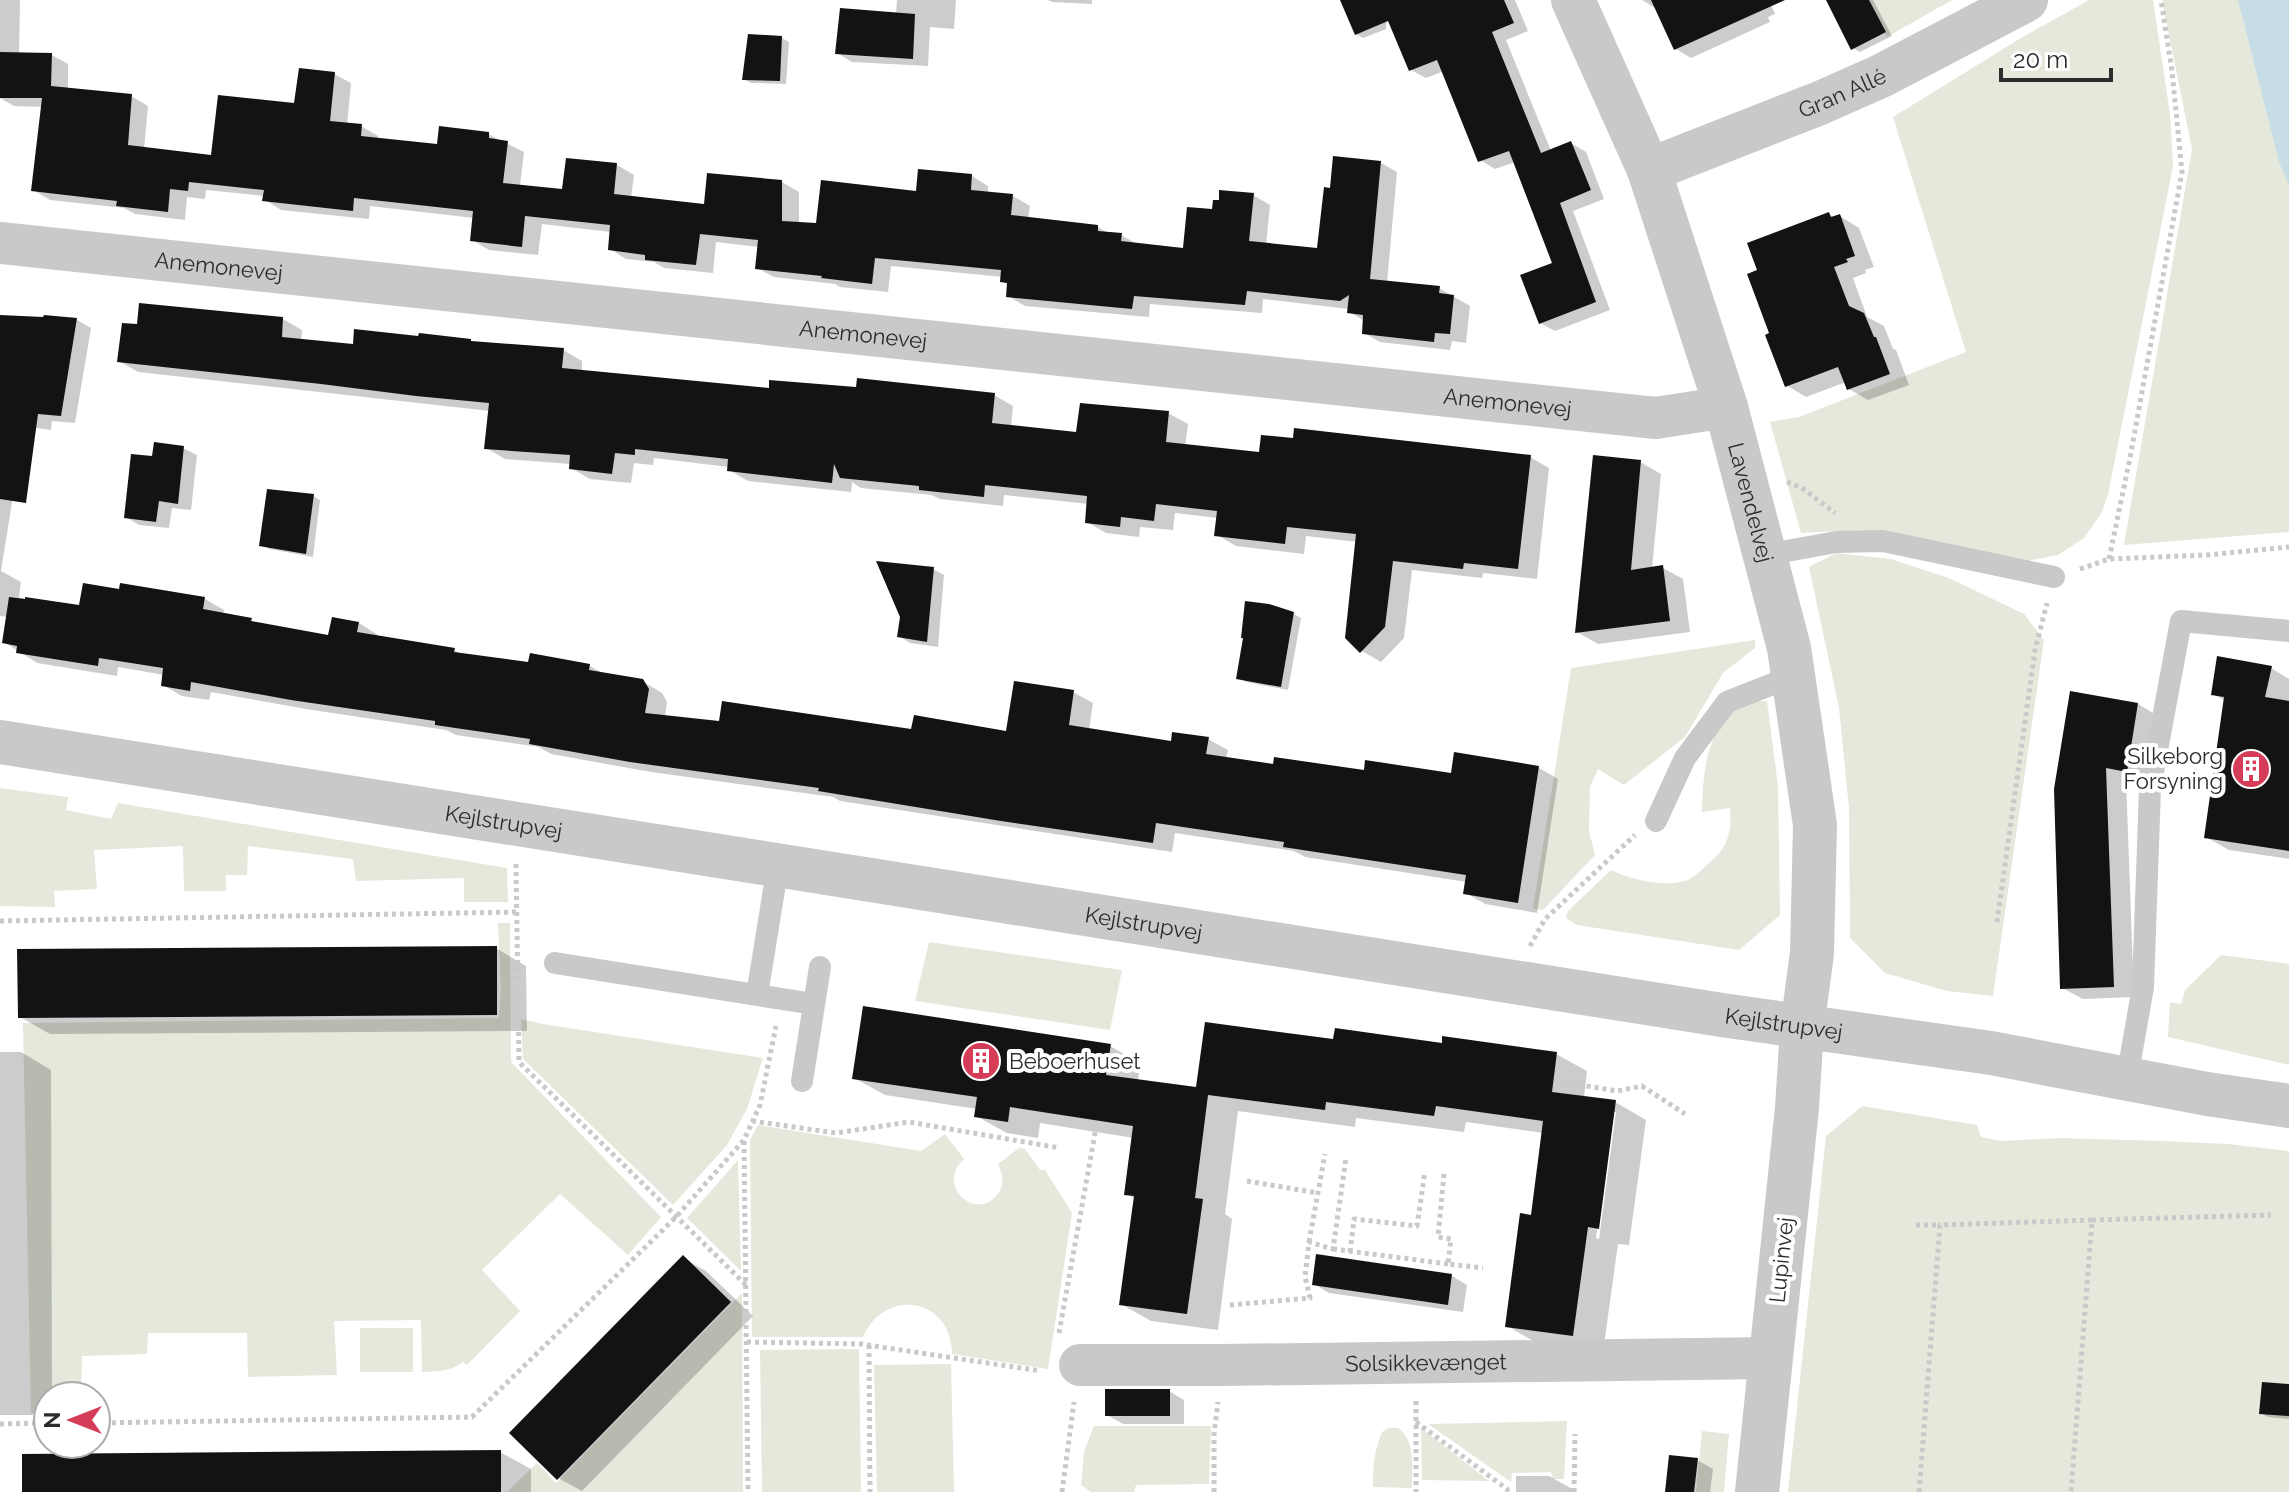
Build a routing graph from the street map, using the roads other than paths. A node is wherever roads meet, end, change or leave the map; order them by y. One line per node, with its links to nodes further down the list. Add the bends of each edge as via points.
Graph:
1 (1573, 0): 3 (street, Lavendelvej)
2 (2026, 0): 3 (street, Gran Allé, via 1881,76)
3 (1649, 170): 5 (street, Lavendelvej)
4 (0, 243): 5 (street, Anemonevej, via 1656,418)
5 (1726, 407): 6 (street, Lavendelvej)
6 (1765, 555): 7 (lane, via 1836,542 1883,541); 9 (street, Lavendelvej)
7 (2054, 577)
8 (2289, 631): 18 (lane, via 2181,621 2150,788 2143,987)
9 (1793, 676): 11 (lane, via 1727,702 1685,758); 17 (street, Lavendelvej, via 1815,825 1812,953)
10 (0, 742): 12 (street, Kejlstrupvej)
11 (1656, 821)
12 (778, 865): 15 (lane); 17 (street, Kejlstrupvej)
13 (555, 963): 15 (lane)
14 (820, 967): 16 (lane)
15 (757, 995): 16 (lane)
16 (814, 1004): 19 (lane)
17 (1802, 1028): 18 (street, Kejlstrupvej, via 1991,1053); 21 (street, Lupinvej)
18 (2127, 1078): 20 (street, Kejlstrupvej)
19 (802, 1081)
20 (2289, 1106)
21 (1771, 1358): 22 (street, Solsikkevænget); 23 (street, Lupinvej)
22 (1066, 1368)
23 (1757, 1492)

